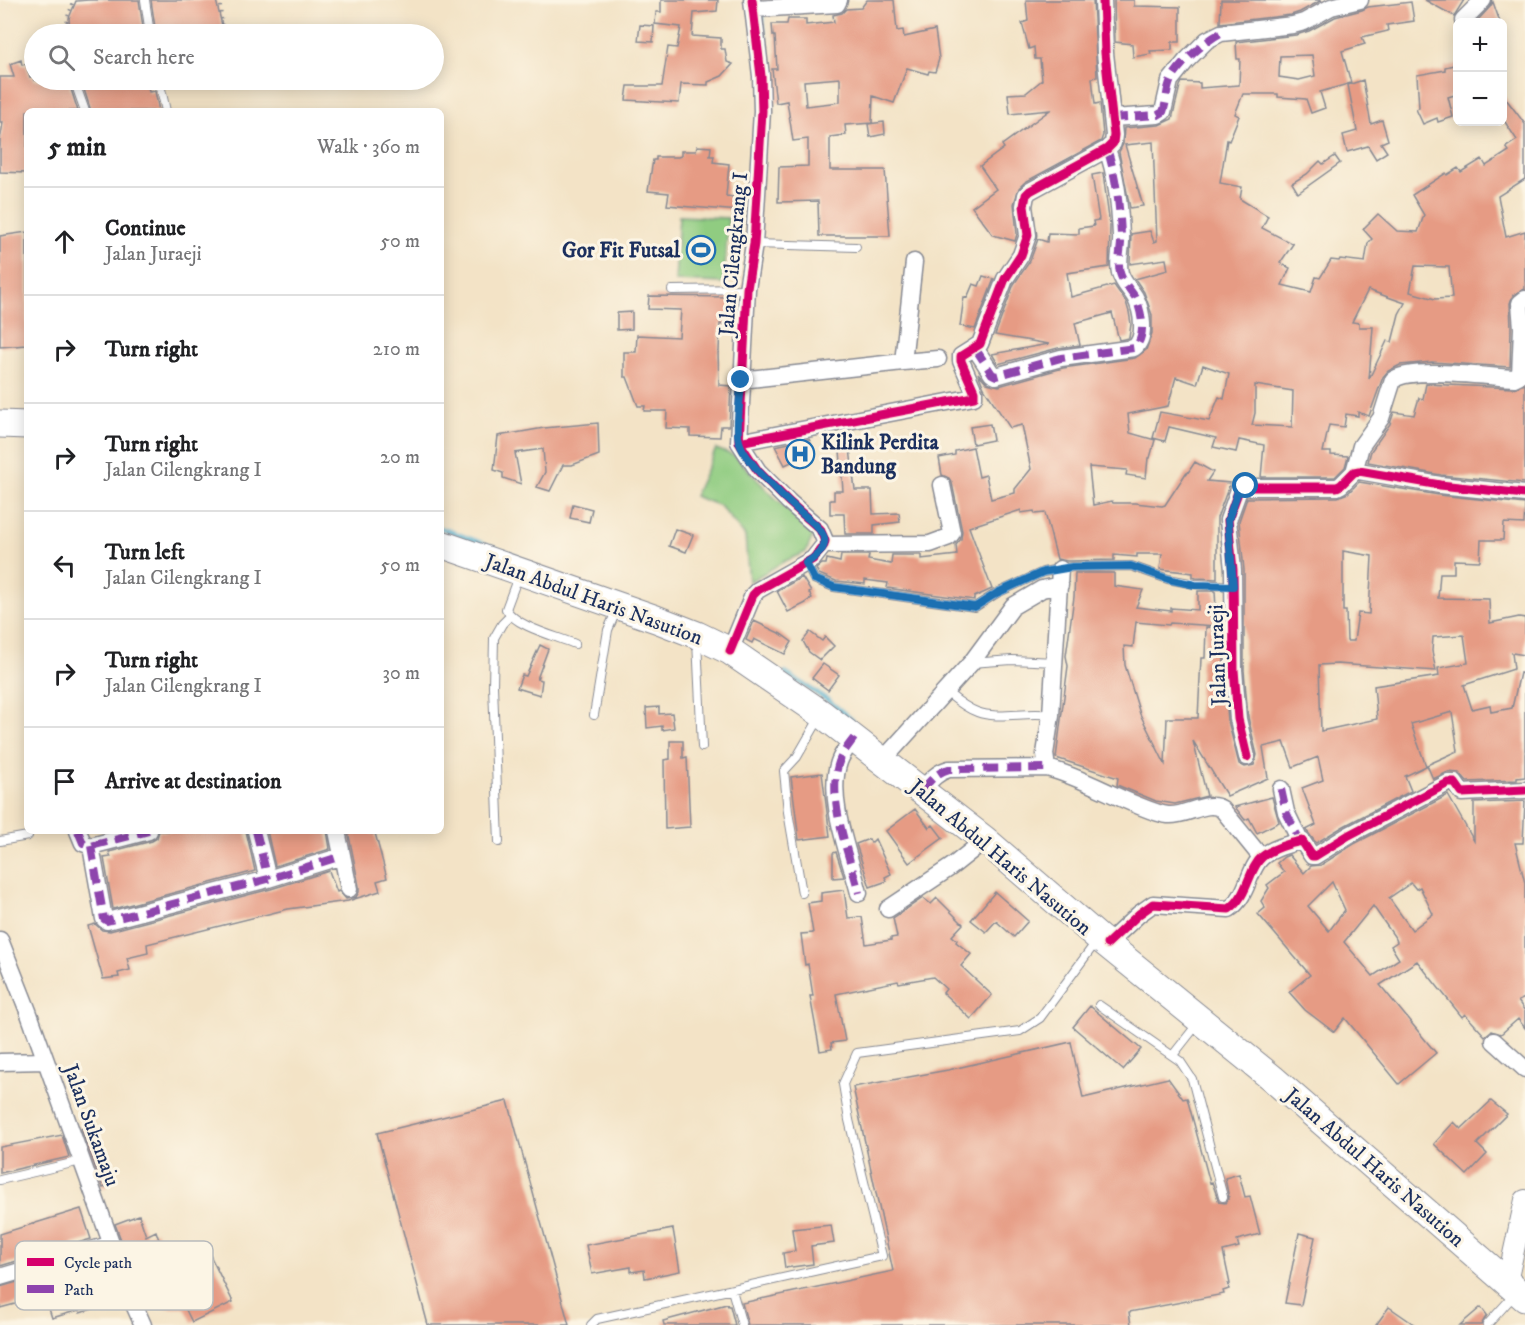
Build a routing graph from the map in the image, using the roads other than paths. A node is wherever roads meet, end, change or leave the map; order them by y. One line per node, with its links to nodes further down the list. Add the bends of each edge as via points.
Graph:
1 (145, 0): 8 (lane)
2 (839, 0): 6 (street, via 837,4)
3 (1103, 0): 13 (street)
4 (1360, 0): 13 (street, via 1331,7 1293,25 1221,33 1186,60 1170,81 1163,112)
5 (1483, 0): 7 (street)
6 (753, 4): 15 (street, Jalan Cilengkrang I, via 762,111)
7 (1465, 18)
8 (149, 24)
9 (78, 90): 11 (lane)
10 (161, 90): 12 (lane)
11 (84, 108)
12 (165, 108)
13 (1112, 118): 14 (street, via 1113,143)
14 (1107, 149): 21 (street, via 1026,195 1028,235); 21 (street, via 1122,238 1120,273 1136,298 1143,333 1138,345 1061,358 996,376)
15 (753, 244): 16 (lane); 18 (street, Jalan Cilengkrang I)
16 (856, 248)
17 (914, 262): 23 (street)
18 (747, 289): 19 (lane); 24 (street, Jalan Cilengkrang I)
19 (672, 290)
20 (1525, 299): 28 (street, via 1520,303 1520,375 1514,378 1425,373 1396,377 1381,418 1361,446)
21 (975, 348): 27 (street, via 961,356 974,397)
22 (938, 359): 23 (street)
23 (903, 362): 24 (street)
24 (741, 380): 27 (street, Jalan Cilengkrang I)
25 (0, 424): 26 (highway)
26 (24, 425)
27 (739, 442): 31 (street, via 759,471 820,530)
28 (1354, 472): 30 (street); 36 (street, Jalan Juraeji, via 1336,487 1240,487 1228,520)
29 (942, 485): 31 (street, via 952,533 949,537 930,544)
30 (1525, 494)
31 (824, 544): 33 (street)
32 (444, 545): 34 (highway, Jalan Abdul Haris Nasution)
33 (806, 563): 35 (lane, via 814,579 834,587 975,607 1043,572); 41 (street, via 753,595)
34 (519, 572): 37 (highway, Jalan Abdul Haris Nasution); 38 (lane, via 506,609)
35 (1060, 577): 36 (lane, via 1131,566 1195,585); 42 (street); 43 (street, via 1013,606)
36 (1233, 586): 50 (street, Jalan Juraeji, via 1234,670)
37 (619, 606): 39 (highway, Jalan Abdul Haris Nasution); 46 (lane, via 608,630)
38 (510, 616): 40 (lane); 64 (lane, via 494,638)
39 (697, 635): 41 (highway, Jalan Abdul Haris Nasution); 49 (lane)
40 (575, 644)
41 (730, 651): 45 (highway, Jalan Abdul Haris Nasution)
42 (1055, 662): 43 (lane); 47 (street)
43 (971, 663): 44 (street)
44 (945, 691): 47 (lane, via 977,712 992,716); 51 (street)
45 (822, 714): 48 (highway, Jalan Abdul Haris Nasution); 70 (lane, via 797,757 784,771)
46 (594, 715)
47 (1051, 715): 52 (street, via 1045,754)
48 (854, 738): 51 (highway, Jalan Abdul Haris Nasution); 71 (street, via 840,761 836,782 842,828)
49 (702, 747)
50 (1246, 757)
51 (883, 760): 54 (highway, Jalan Abdul Haris Nasution)
52 (1047, 768): 54 (street, via 949,769 932,778); 67 (street, via 1162,814 1181,815 1218,806)
53 (1281, 789): 63 (street, via 1286,812)
54 (922, 790): 61 (highway, Jalan Abdul Haris Nasution)
55 (1525, 790): 63 (street, via 1462,793 1455,783 1448,783 1315,856)
56 (79, 834): 65 (street, via 83,843)
57 (137, 834): 65 (street)
58 (257, 834): 68 (street)
59 (338, 834): 66 (street)
60 (28, 836): 62 (lane)
61 (985, 840): 72 (street); 74 (highway, Jalan Abdul Haris Nasution)
62 (0, 841)
63 (1300, 841): 67 (street)
64 (499, 842)
65 (91, 846): 68 (street, via 107,921)
66 (342, 856): 68 (street); 69 (street)
67 (1261, 857): 74 (street, via 1244,892 1229,909 1153,904)
68 (268, 879)
69 (349, 889)
70 (802, 893)
71 (859, 893)
72 (888, 909)
73 (0, 940): 79 (street, Jalan Sukamaju)
74 (1103, 941): 76 (highway, Jalan Abdul Haris Nasution); 89 (lane, via 1040,1018 1020,1031 857,1053 843,1084 882,1256)
75 (1099, 1005): 78 (lane)
76 (1201, 1019): 78 (lane); 90 (highway, Jalan Abdul Haris Nasution)
77 (1494, 1041): 81 (street)
78 (1173, 1055): 84 (lane, via 1192,1079)
79 (45, 1061): 80 (street); 82 (street, Jalan Sukamaju)
80 (0, 1062)
81 (1525, 1070)
82 (81, 1161): 83 (lane); 86 (street, Jalan Sukamaju)
83 (0, 1179)
84 (1223, 1197)
85 (1525, 1200): 90 (street)
86 (111, 1241)
87 (15, 1273): 88 (street)
88 (0, 1277)
89 (732, 1290): 93 (lane, via 597,1319); 94 (lane)
90 (1516, 1291): 95 (lane)
91 (136, 1310): 92 (street, Jalan Sukamaju)
92 (143, 1325)
93 (591, 1325)
94 (742, 1325)
95 (1487, 1325)

